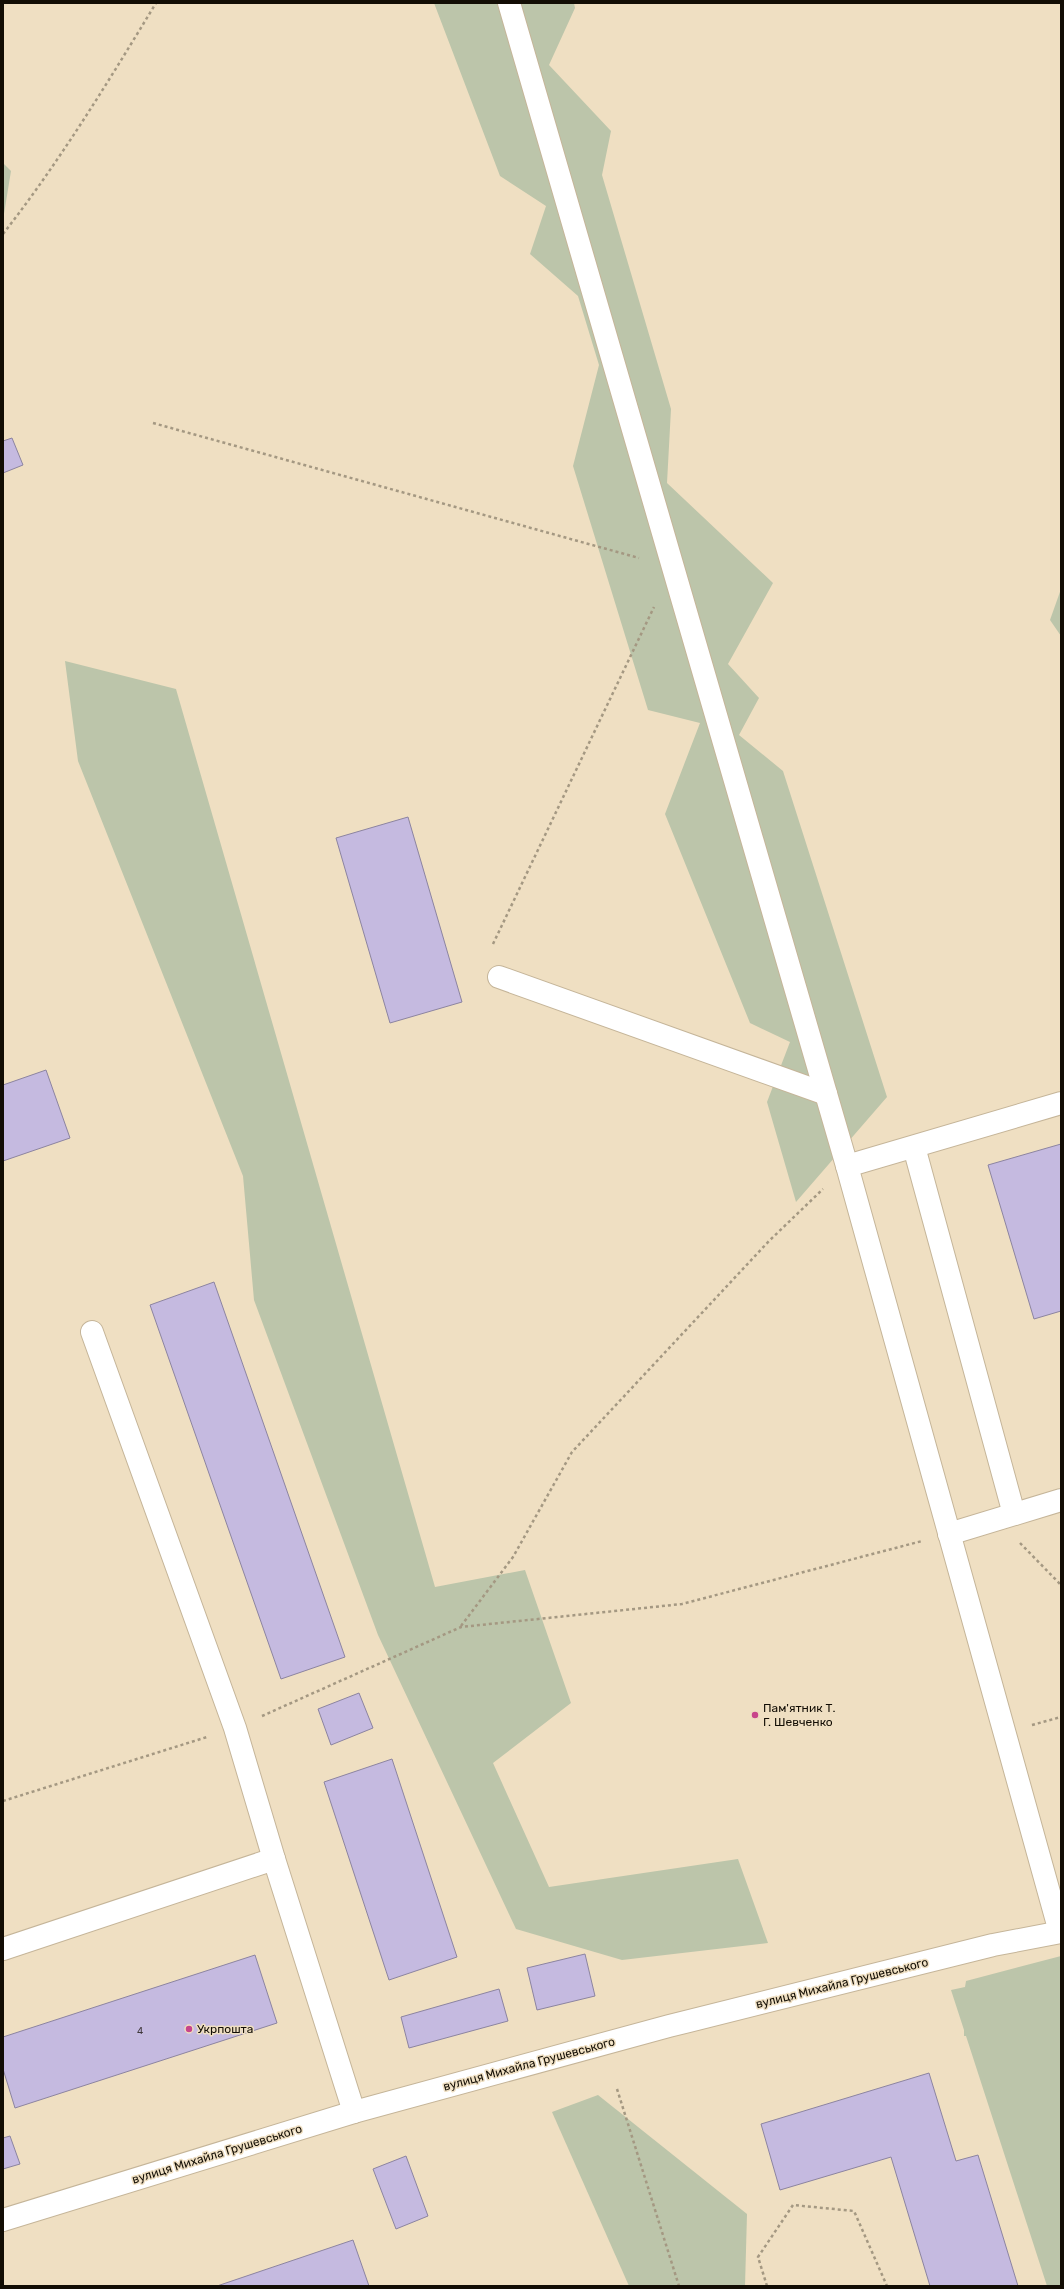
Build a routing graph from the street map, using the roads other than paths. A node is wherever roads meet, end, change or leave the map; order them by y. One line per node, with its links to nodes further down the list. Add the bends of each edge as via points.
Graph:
1 (509, 3): 3 (street)
2 (499, 977): 3 (street)
3 (826, 1094): 6 (street)
4 (1061, 1103): 5 (street)
5 (914, 1146): 6 (street); 9 (street)
6 (847, 1166): 10 (street)
7 (92, 1332): 11 (street, via 236,1728)
8 (1061, 1500): 9 (street)
9 (1006, 1516): 10 (street)
10 (949, 1534): 12 (street)
11 (274, 1859): 13 (street); 14 (street)
12 (1060, 1932): 14 (street, вулиця Михайла Грушевського, via 993,1945 669,2026)
13 (3, 1949)
14 (354, 2112): 15 (street, вулиця Михайла Грушевського)
15 (3, 2220)

